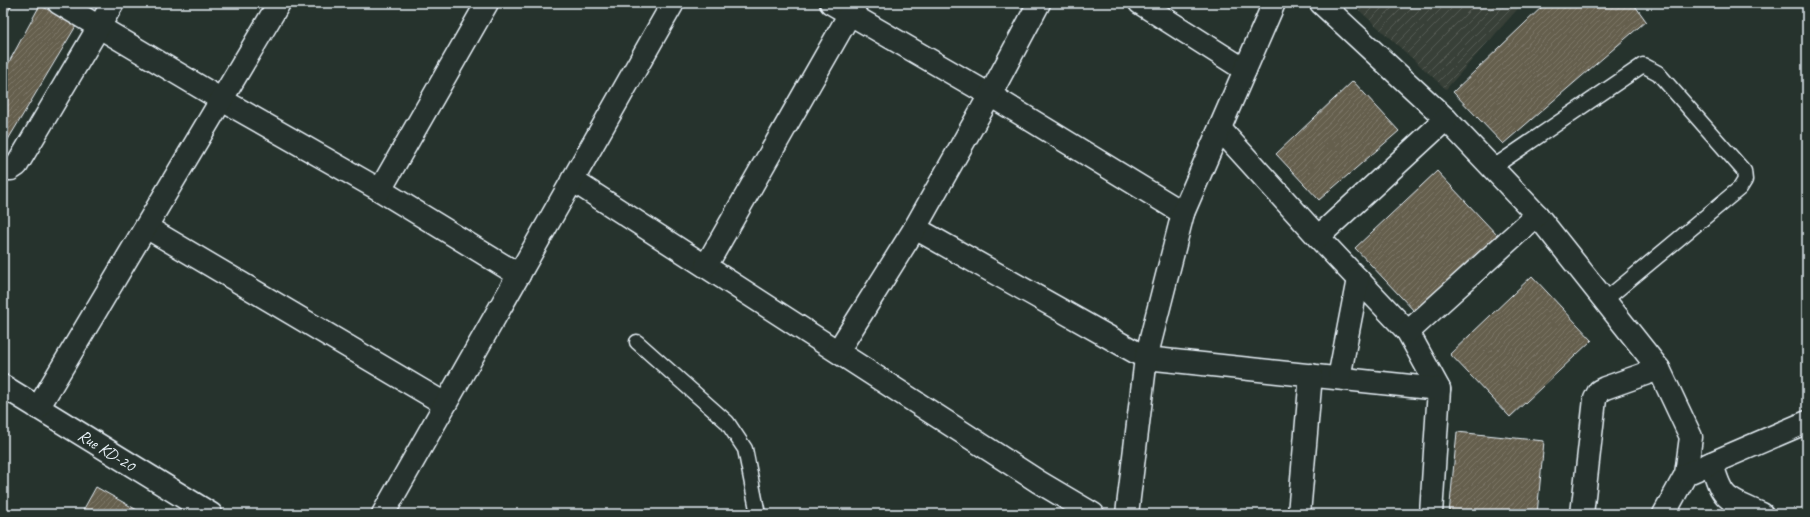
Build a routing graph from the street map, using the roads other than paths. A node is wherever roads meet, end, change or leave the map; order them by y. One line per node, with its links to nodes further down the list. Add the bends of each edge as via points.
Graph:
1 (59, 3): 12 (street)
2 (113, 3): 12 (street)
3 (279, 3): 15 (street)
4 (487, 3): 21 (street)
5 (673, 3): 20 (street)
6 (831, 3): 11 (street)
7 (1039, 3): 14 (street)
8 (1140, 3): 13 (street)
9 (1274, 3): 13 (street)
10 (1321, 3): 16 (street)
11 (853, 9): 14 (street); 27 (street)
12 (99, 27): 15 (street); 19 (street, via 17,165 11,169)
13 (1246, 70): 17 (street)
14 (990, 95): 22 (street); 25 (street)
15 (222, 100): 21 (street); 24 (street)
16 (1446, 119): 18 (street); 26 (street)
17 (1220, 129): 22 (street); 26 (street)
18 (1492, 168): 23 (street); 30 (lane, via 1643,65 1658,73 1744,171 1745,180 1740,188)
19 (3, 169)
20 (572, 180): 27 (street); 28 (street)
21 (380, 190): 28 (street)
22 (1183, 213): 34 (street)
23 (1537, 215): 30 (street); 31 (street)
24 (146, 227): 40 (street); 41 (street)
25 (915, 228): 33 (street); 34 (street)
26 (1318, 237): 29 (street)
27 (706, 266): 33 (street)
28 (519, 276): 40 (street)
29 (1358, 279): 31 (street); 37 (street)
30 (1605, 300): 35 (street)
31 (1408, 332): 39 (street)
32 (637, 342): 48 (lane, via 727,422 745,449)
33 (838, 351): 49 (street, via 1039,482)
34 (1146, 358): 36 (street); 50 (street)
35 (1658, 369): 44 (street, via 1691,437); 53 (street, via 1605,388 1599,391 1594,399)
36 (1311, 375): 37 (street); 51 (street)
37 (1339, 378): 39 (street)
38 (3, 386): 41 (street, Rue KD-20)
39 (1439, 389): 52 (street)
40 (445, 404): 47 (street)
41 (38, 408): 46 (street, Rue KD-20)
42 (1807, 422): 43 (street)
43 (1712, 463): 44 (street); 45 (street)
44 (1686, 474): 54 (street)
45 (1729, 508): 55 (street)
46 (211, 514)
47 (383, 514)
48 (758, 514)
49 (1093, 514)
50 (1127, 514)
51 (1299, 514)
52 (1431, 514)
53 (1582, 514)
54 (1664, 514)
55 (1762, 514)

